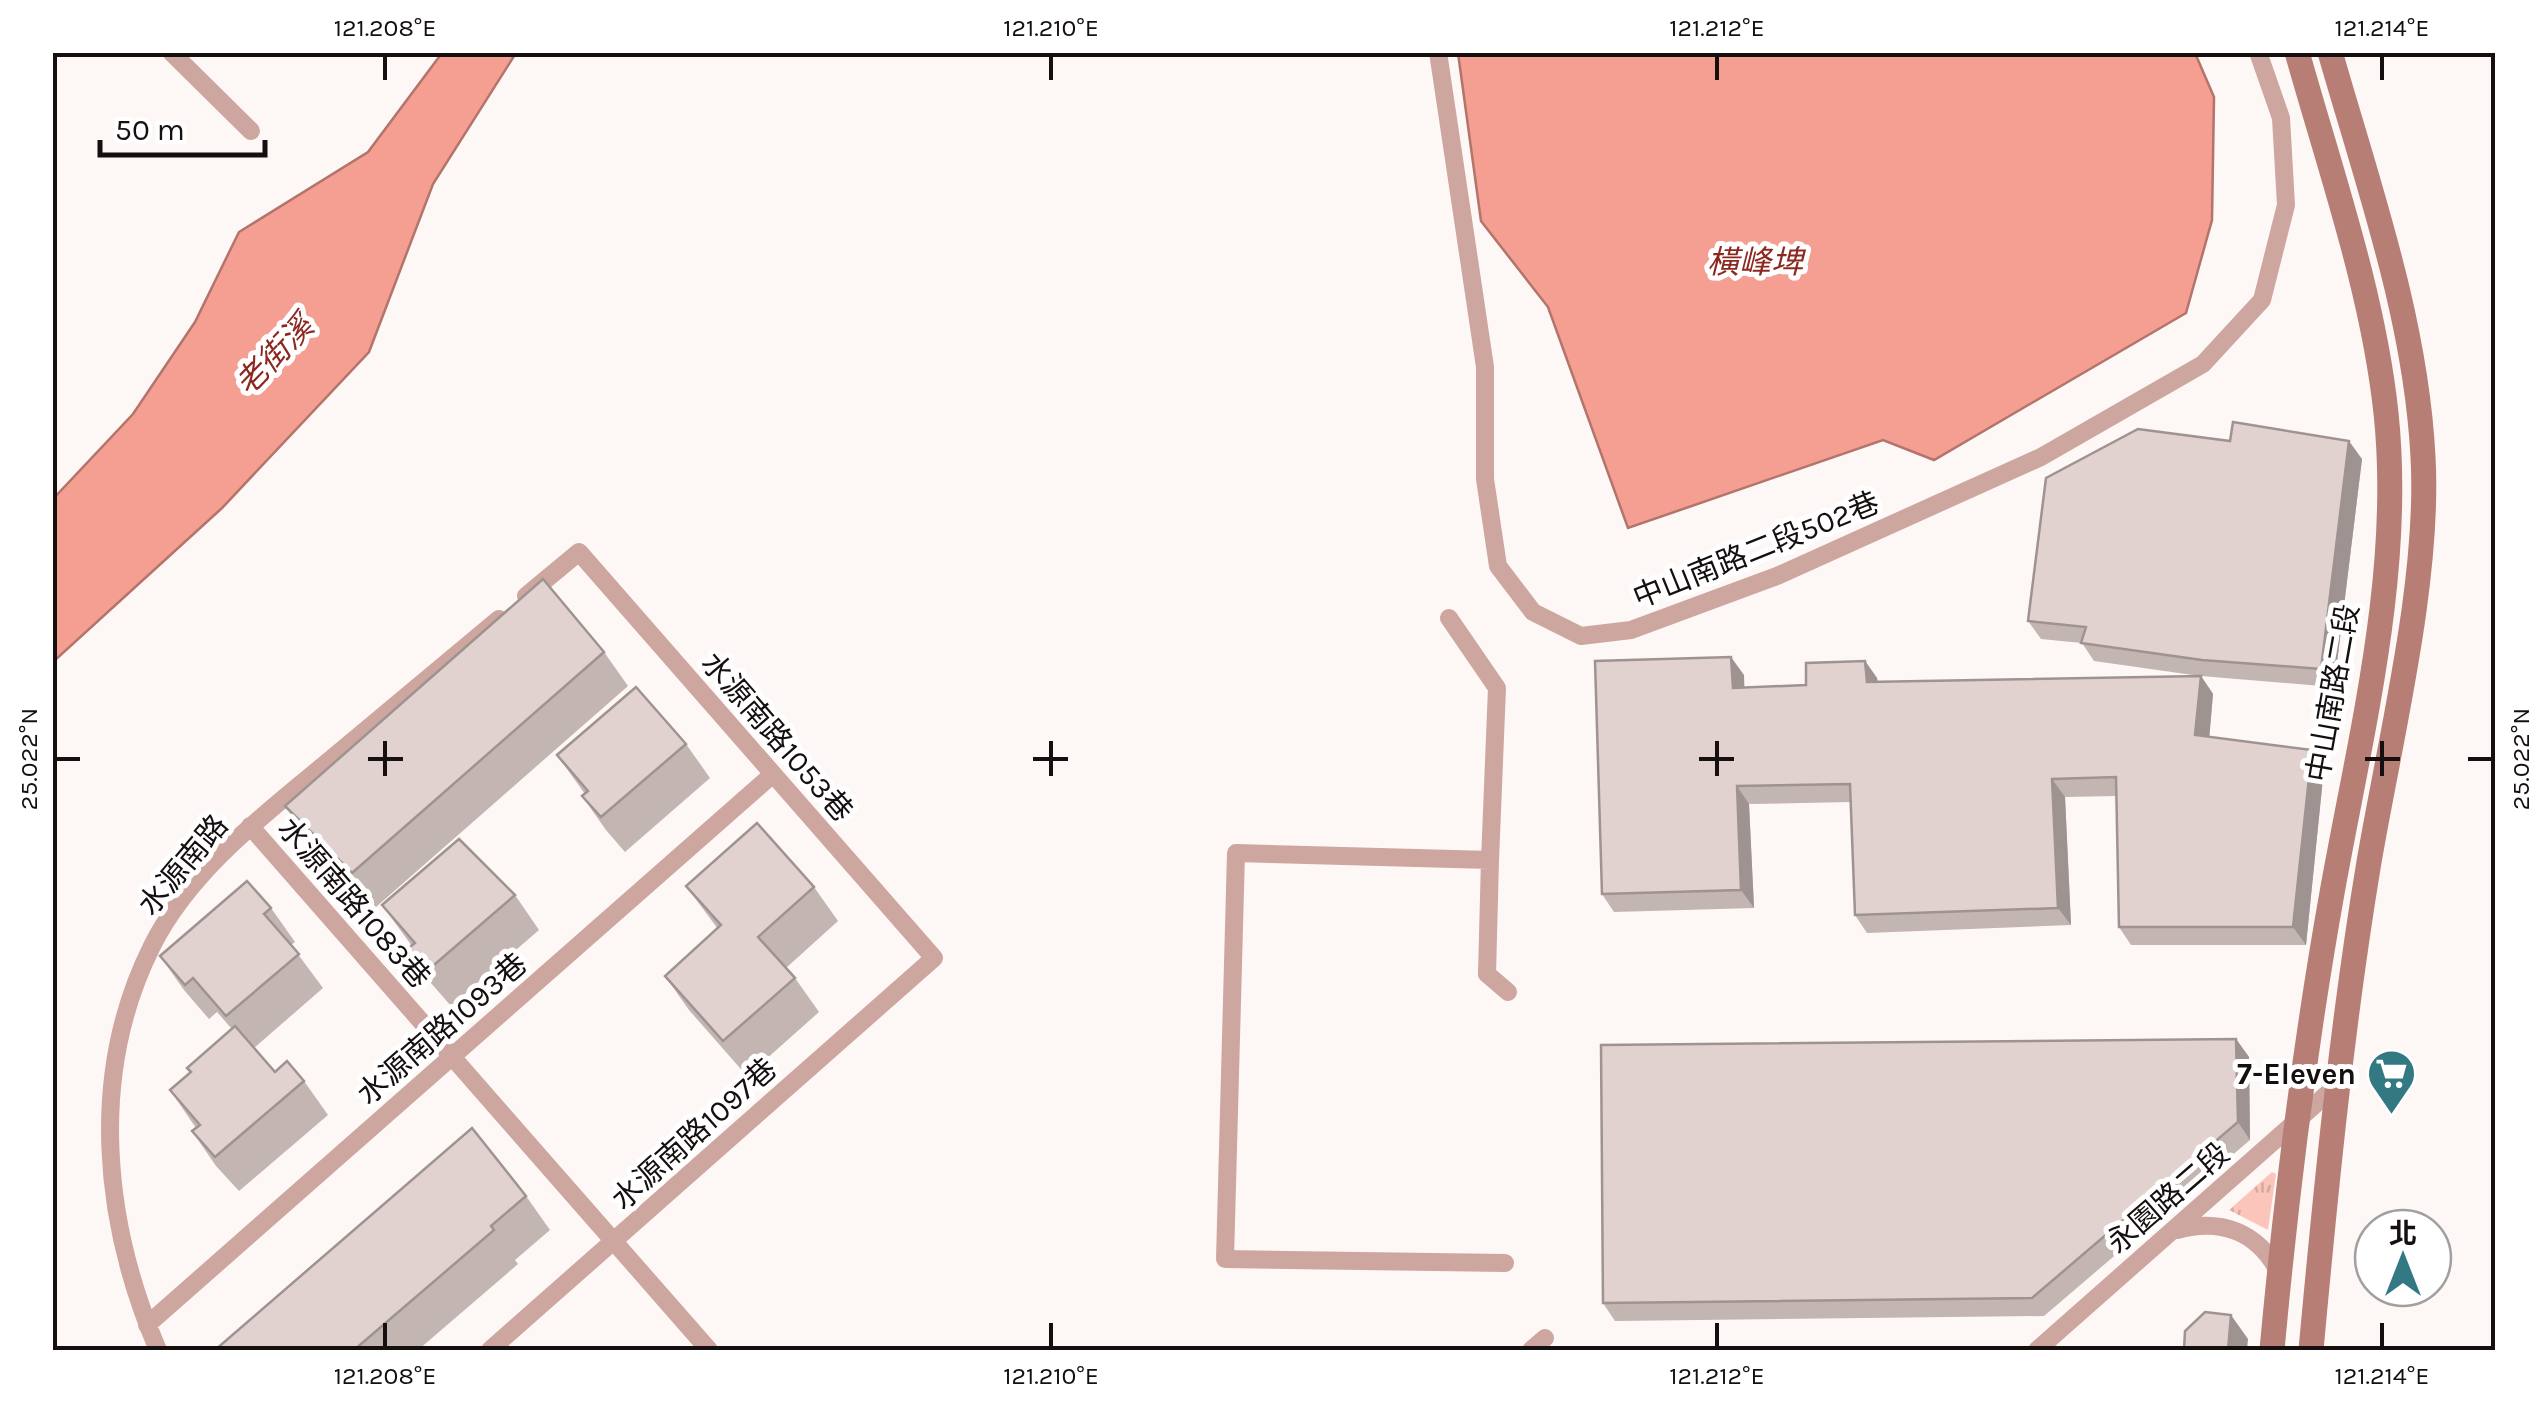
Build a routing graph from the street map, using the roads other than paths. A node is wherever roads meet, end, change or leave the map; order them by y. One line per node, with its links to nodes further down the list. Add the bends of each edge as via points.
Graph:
1 (171, 52): 6 (street)
2 (1438, 52): 3 (street, 中山南路二段502巷, via 1485,366 1485,480 1498,566 1533,612 1580,636 1632,630 1777,576 2040,457 2203,364 2262,300 2286,205 2280,118)
3 (2258, 52)
4 (2297, 52): 16 (main road, 中山南路二段, via 2369,320 2386,412 2388,504 2376,646)
5 (2330, 52): 15 (main road, 中山南路二段, via 2386,243 2416,378 2424,460 2419,564)
6 (251, 131)
7 (578, 552): 9 (street, 水源南路1053巷); 10 (street, 水源南路)
8 (1449, 618): 11 (street, via 1497,688)
9 (773, 774): 12 (street, 水源南路1053巷); 14 (street, 水源南路1093巷)
10 (250, 826): 14 (street, 水源南路1083巷); 21 (street, 水源南路, via 201,877 154,944 126,1009 110,1085 109,1160)
11 (1490, 860): 13 (street, via 1487,974); 19 (street, via 1236,853 1225,1259)
12 (934, 958): 18 (street, 水源南路1097巷)
13 (1508, 992)
14 (452, 1057): 18 (street, 水源南路1083巷); 21 (street, 水源南路1093巷)
15 (2336, 1087): 16 (street, 永園路二段); 27 (main road, 中山南路二段)
16 (2298, 1120): 17 (street, 永園路二段); 20 (main road, 中山南路二段)
17 (2172, 1232): 20 (street, via 2204,1222 2232,1228 2270,1256); 25 (street, 永園路二段)
18 (614, 1241): 23 (street, 水源南路1097巷); 24 (street, 水源南路1083巷)
19 (1504, 1263)
20 (2280, 1276): 26 (main road, 中山南路二段)
21 (147, 1325): 22 (street, 水源南路)
22 (158, 1350)
23 (490, 1350)
24 (710, 1350)
25 (2037, 1350)
26 (2272, 1350)
27 (2311, 1350)

